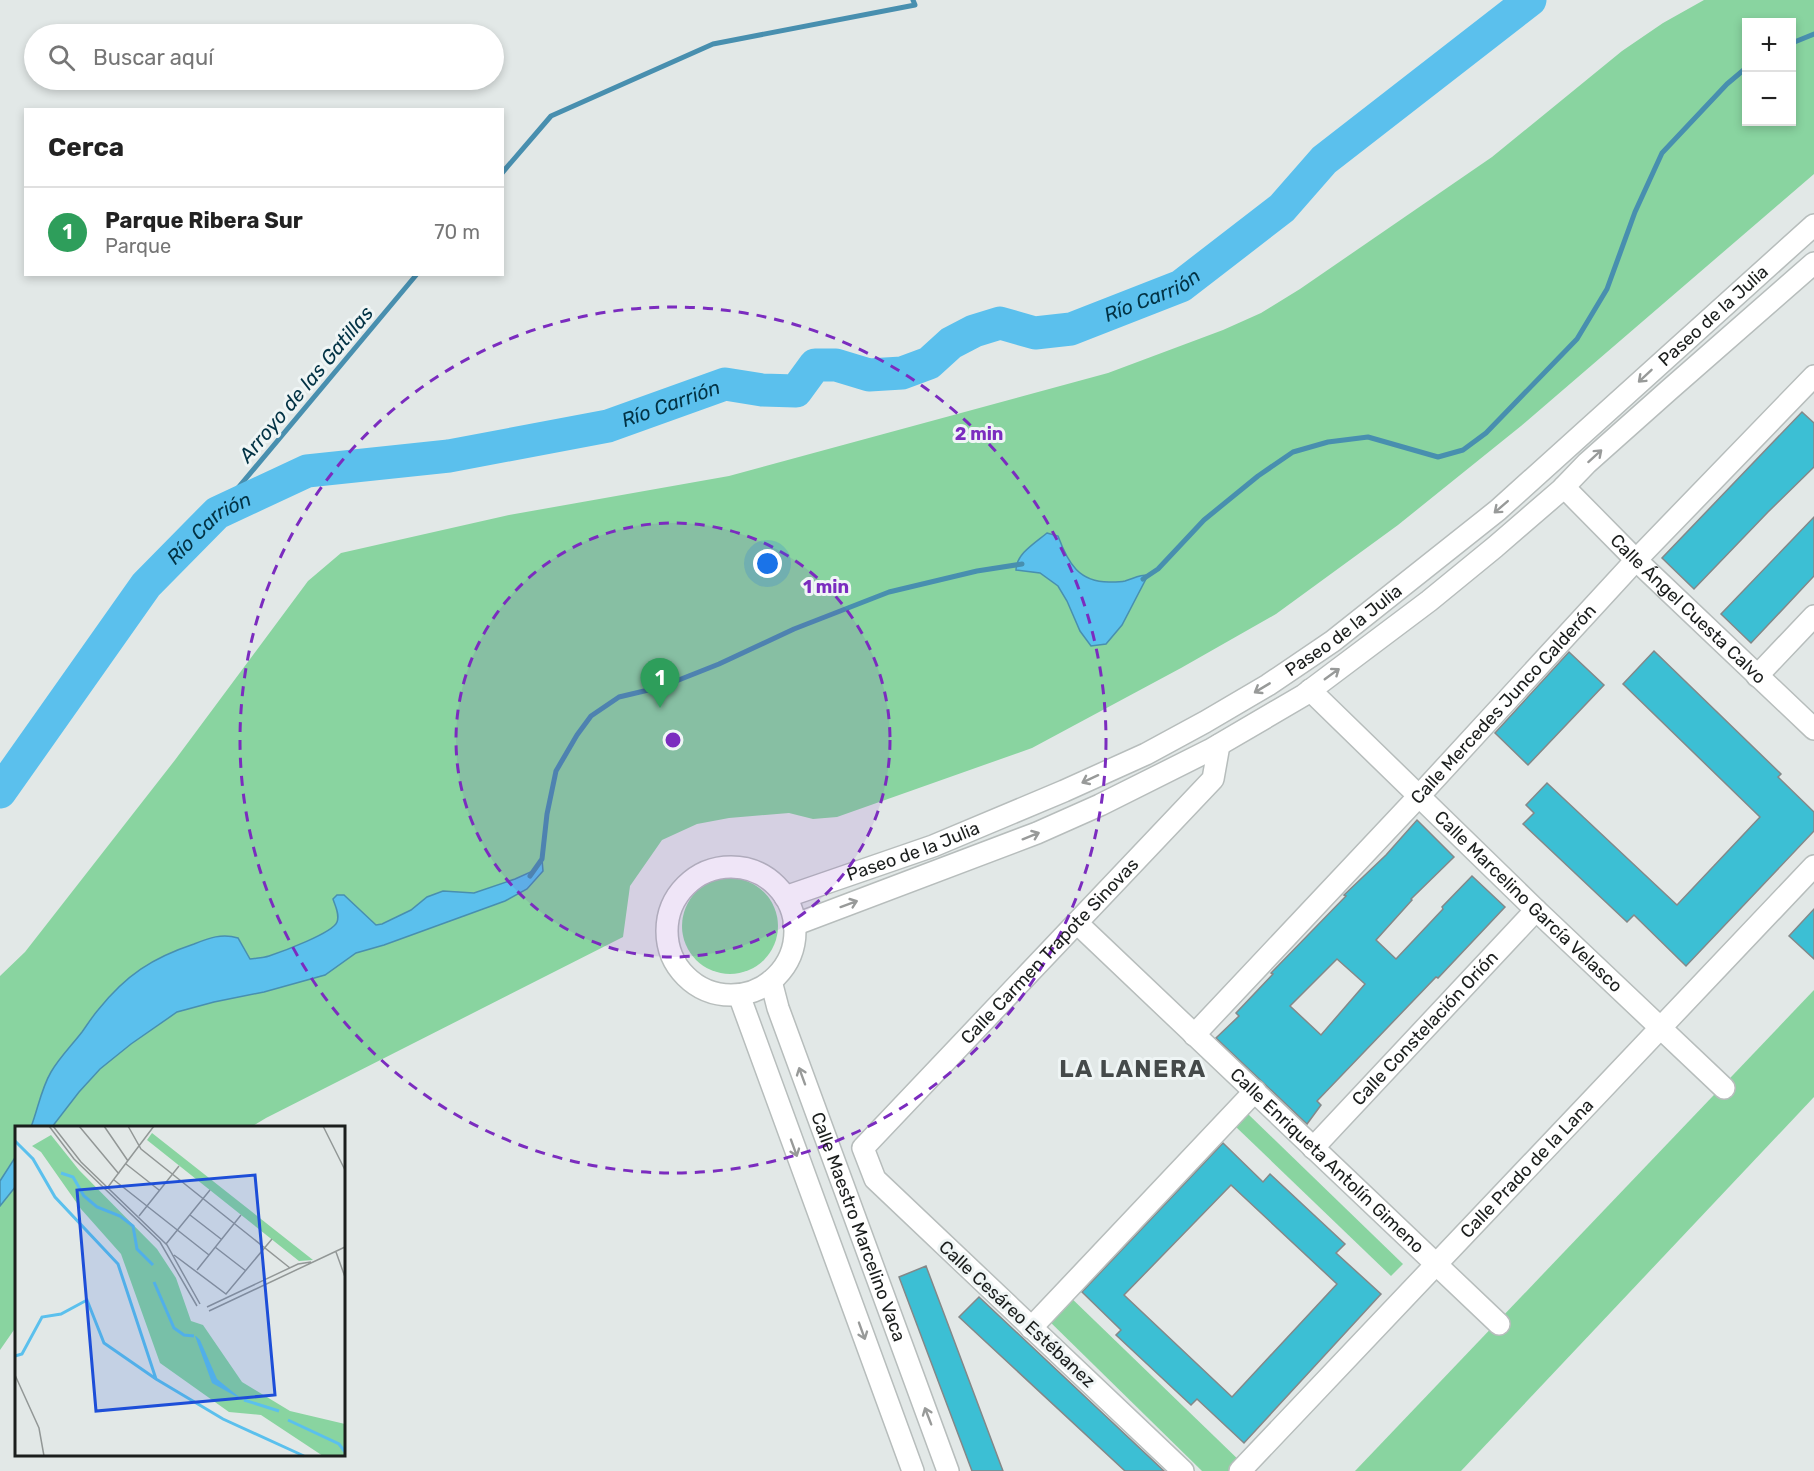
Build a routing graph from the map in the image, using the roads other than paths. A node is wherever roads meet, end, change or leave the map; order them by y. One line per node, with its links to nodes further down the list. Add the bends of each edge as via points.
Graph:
1 (1814, 225): 13 (street, Paseo de la Julia, one-way to 13, via 1498,510 1333,641 1268,685 1156,748 1064,791 933,846)
2 (1814, 262): 4 (street, Paseo de la Julia, one-way to 2, via 1595,455)
3 (1814, 376): 5 (street, Calle Mercedes Junco Calderón)
4 (1564, 487): 5 (street, Calle Ángel Cuesta Calvo); 8 (street, Paseo de la Julia, one-way to 4, via 1430,601)
5 (1636, 560): 7 (street, Calle Ángel Cuesta Calvo); 11 (street, Calle Mercedes Junco Calderón)
6 (1814, 616): 7 (street)
7 (1757, 675): 9 (street, Calle Ángel Cuesta Calvo)
8 (1310, 690): 10 (street, Paseo de la Julia); 11 (street, Calle Marcelino García Velasco)
9 (1814, 729)
10 (1219, 745): 15 (street, Calle Carmen Trapote Sinovas, via 1213,779); 16 (street, Paseo de la Julia, one-way to 10, via 1037,833)
11 (1419, 796): 14 (street, Calle Marcelino García Velasco); 20 (street, Calle Mercedes Junco Calderón)
12 (1814, 866): 19 (street, Calle Prado de la Lana)
13 (786, 897): 16 (street); 18 (street, via 762,875 741,867 711,869 691,880 676,896 666,936 679,969 709,991)
14 (1536, 910): 19 (street, Calle Marcelino García Velasco); 24 (street, Calle Constelación Orión)
15 (1077, 923): 20 (street, Calle Enriqueta Antolín Gimeno); 23 (street, Calle Carmen Trapote Sinovas)
16 (795, 925): 17 (street, via 789,956)
17 (771, 981): 18 (street); 29 (street, Calle Maestro Marcelino Vaca, one-way to 17)
18 (739, 995): 28 (street, Calle Maestro Marcelino Vaca, one-way to 28)
19 (1659, 1028): 21 (street, Calle Marcelino García Velasco); 25 (street, Calle Prado de la Lana)
20 (1194, 1035): 22 (street, Calle Enriqueta Antolín Gimeno)
21 (1724, 1088)
22 (1255, 1091): 24 (street, Calle Enriqueta Antolín Gimeno); 27 (street)
23 (863, 1148): 27 (street, Calle Cesáreo Estébanez, via 875,1179)
24 (1312, 1148): 25 (street, Calle Enriqueta Antolín Gimeno)
25 (1437, 1263): 26 (street, Calle Enriqueta Antolín Gimeno); 31 (street, Calle Prado de la Lana)
26 (1499, 1324)
27 (1031, 1328): 30 (street, Calle Cesáreo Estébanez)
28 (913, 1471)
29 (948, 1471)
30 (1183, 1471)
31 (1240, 1471)

